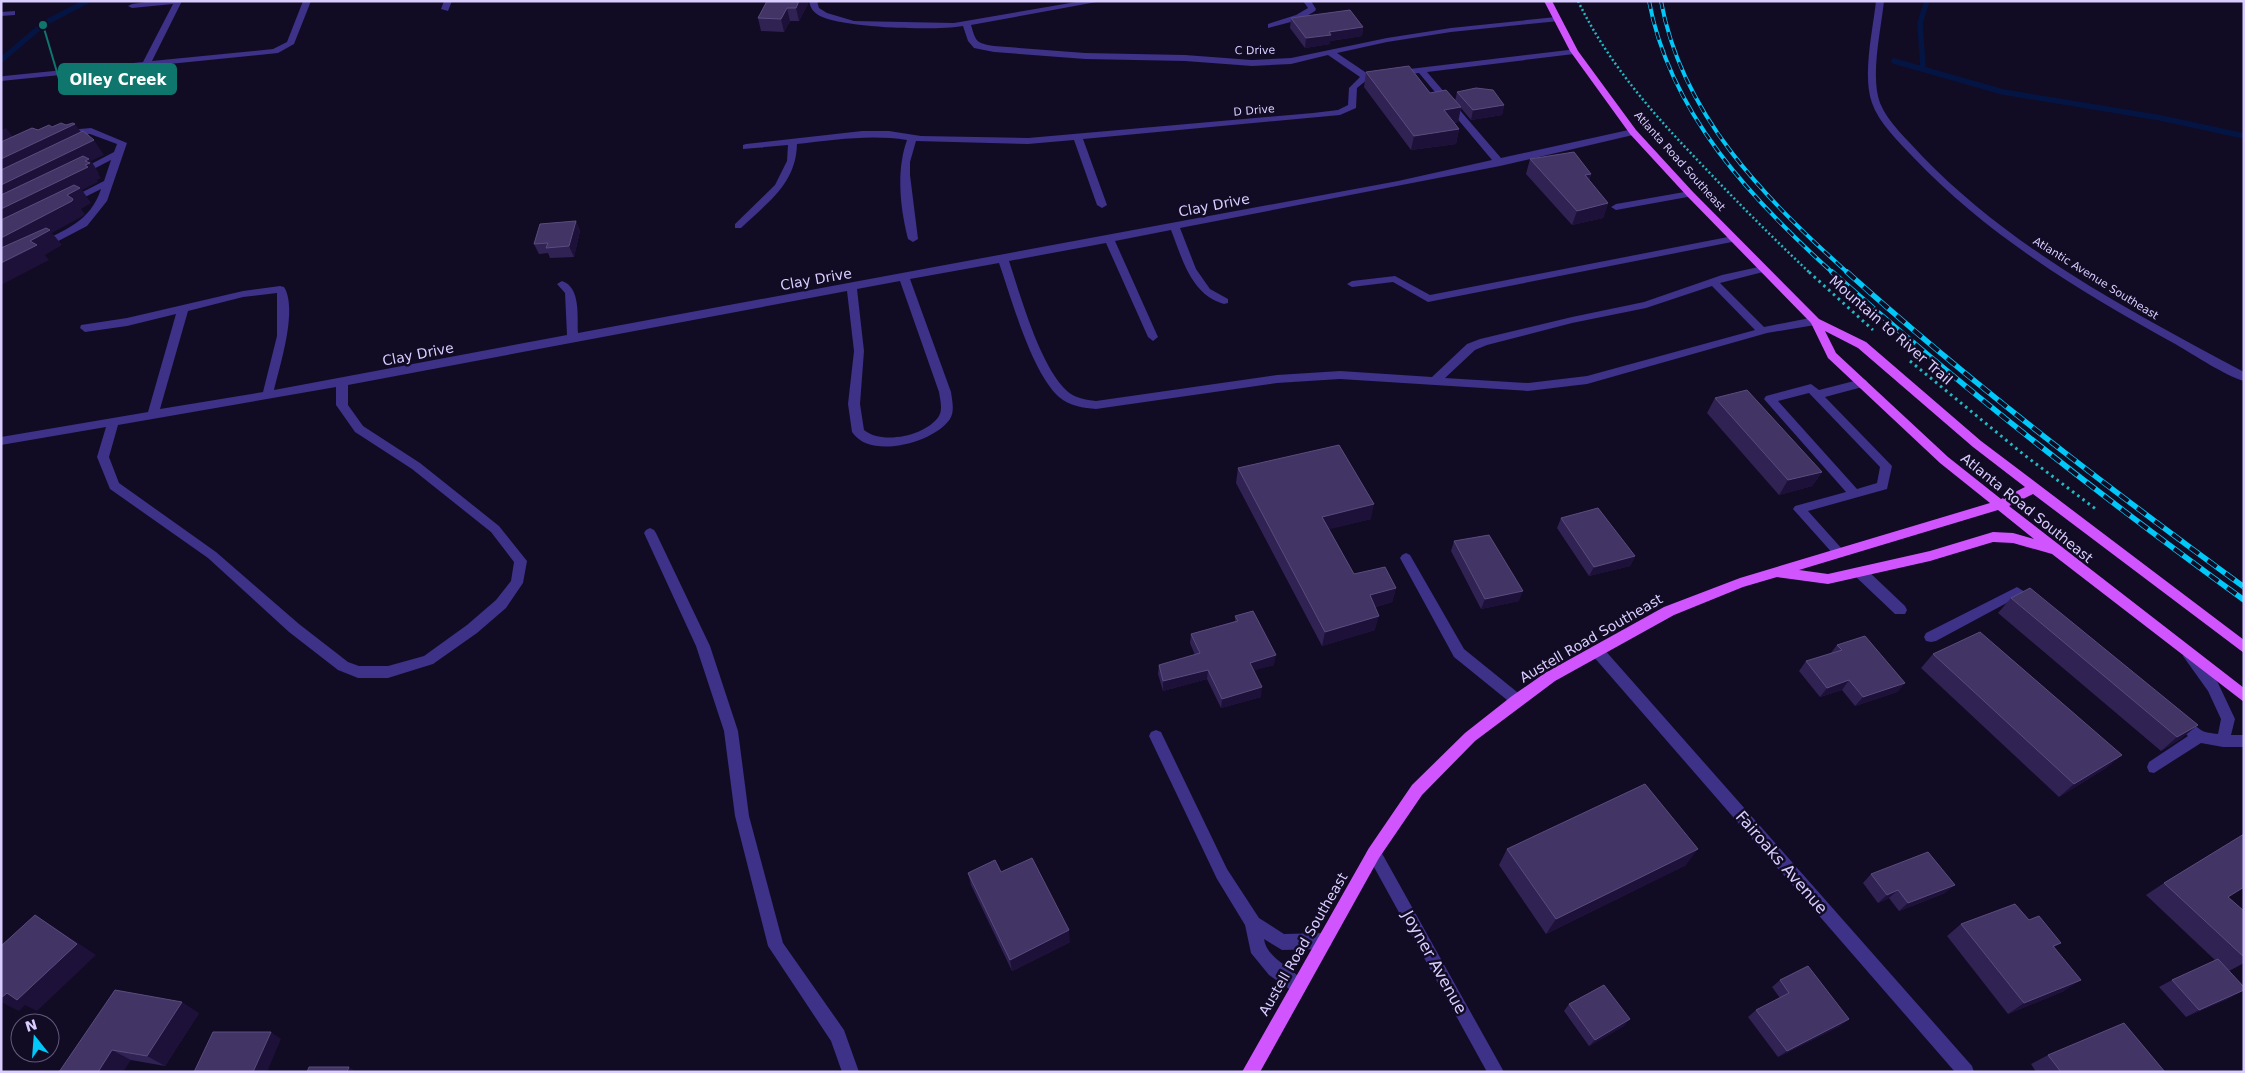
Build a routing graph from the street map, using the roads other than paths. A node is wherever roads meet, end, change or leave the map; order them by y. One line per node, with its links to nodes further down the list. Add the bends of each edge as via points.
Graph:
1 (177, 1): 8 (street); 16 (street)
2 (306, 1): 16 (street, via 293,39 284,48)
3 (813, 1): 12 (street, via 815,8 824,15 854,23 954,25)
4 (1098, 1): 12 (street)
5 (1307, 1): 13 (street, via 1312,10)
6 (1548, 1): 11 (main road, Atlanta Road Southeast)
7 (1880, 1): 54 (street, Atlantic Avenue Southeast, via 1875,101 1921,161 1965,202 2030,252 2173,339)
8 (132, 6)
9 (12, 13): 10 (street)
10 (1, 14)
11 (1556, 20): 14 (main road, Atlanta Road Southeast); 15 (street, C Drive, via 1451,30)
12 (966, 22): 15 (street, C Drive, via 977,46 994,49 1252,63 1291,61)
13 (1270, 26)
14 (1574, 51): 17 (street); 20 (main road, Atlanta Road Southeast)
15 (1329, 52): 18 (street)
16 (146, 65): 19 (street)
17 (1422, 71): 18 (street); 27 (street)
18 (1366, 77): 22 (street, D Drive, via 1351,91 1352,106 1340,112)
19 (4, 79)
20 (1633, 132): 27 (street, Clay Drive, via 1567,151); 30 (main road, Atlanta Road Southeast)
21 (55, 134): 26 (street, via 91,131 99,138 122,143)
22 (1078, 137): 23 (street, D Drive, via 1028,142); 31 (street)
23 (912, 138): 24 (street, D Drive, via 862,134); 36 (street, via 904,176 907,218)
24 (794, 141): 25 (street, D Drive); 34 (street, via 792,161 779,186)
25 (746, 147)
26 (119, 153): 28 (street); 29 (street)
27 (1500, 163): 35 (street, Clay Drive)
28 (69, 178)
29 (109, 182): 32 (street); 39 (street, via 102,201 84,224)
30 (1690, 194): 33 (street); 38 (main road, Atlanta Road Southeast)
31 (1102, 205)
32 (59, 207)
33 (1616, 207)
34 (738, 226)
35 (1174, 226): 37 (street, Clay Drive); 47 (street, via 1191,269 1206,291)
36 (913, 239)
37 (1109, 239): 40 (street, Clay Drive); 53 (street)
38 (1733, 239): 41 (main road, Atlanta Road Southeast); 45 (street, via 1428,299 1394,280)
39 (34, 249)
40 (1003, 259): 42 (street, Clay Drive); 56 (street, via 1030,336 1051,378 1064,394 1079,403 1096,405 1277,379 1340,375)
41 (1763, 269): 43 (street); 49 (main road, Atlanta Road Southeast)
42 (904, 277): 46 (street, Clay Drive); 46 (street, via 946,392 947,406 945,417 929,431 902,441 883,443 868,440 858,432 854,404 859,351)
43 (1714, 282): 51 (street); 56 (street, via 1646,305 1484,342 1471,347)
44 (562, 284): 52 (street, via 570,292)
45 (1352, 284)
46 (852, 287): 52 (street, Clay Drive)
47 (1224, 301)
48 (183, 308): 50 (street, via 127,322); 58 (street, via 280,289 283,294 282,336); 60 (street)
49 (1815, 321): 51 (street); 57 (main road, Atlanta Road Southeast, via 1832,355); 63 (main road, Atlanta Road Southeast, via 1862,345 1977,444)
50 (85, 328)
51 (1764, 332): 56 (street, via 1587,380 1528,387)
52 (573, 338): 55 (street, Clay Drive)
53 (1153, 338)
54 (2244, 376)
55 (342, 382): 58 (street, Clay Drive); 61 (street, via 342,405 359,429 416,466 495,529 520,561 517,583 501,604 479,623 428,660 388,672 358,672 343,666 294,628 212,555 114,486 103,457)
56 (1434, 382)
57 (1862, 383): 59 (street); 65 (main road, Atlanta Road Southeast, via 1944,460)
58 (268, 393): 60 (street, Clay Drive)
59 (1817, 395): 64 (street, via 1886,466 1883,486); 64 (street, via 1811,388 1770,399)
60 (153, 414): 61 (street, Clay Drive)
61 (113, 421): 62 (street, Clay Drive)
62 (1, 441)
63 (2034, 488): 65 (main road, Austell Road Southeast); 75 (main road, Atlanta Road Southeast)
64 (1855, 494): 68 (street, via 1799,509)
65 (2000, 505): 67 (main road, Atlanta Road Southeast); 68 (main road, Austell Road Southeast)
66 (650, 533): 90 (street, via 703,646 731,731 742,816 776,946 838,1036)
67 (2057, 551): 71 (main road, via 2013,538 1993,537); 77 (main road, Atlanta Road Southeast)
68 (1839, 554): 70 (main road, Austell Road Southeast)
69 (1406, 558): 79 (street, via 1459,652)
70 (1776, 572): 71 (main road, via 1828,579); 76 (main road, Austell Road Southeast, via 1669,611)
71 (1862, 573): 72 (street)
72 (1900, 610)
73 (2040, 610): 74 (street, via 2017,592)
74 (1931, 637)
75 (2244, 648)
76 (1598, 652): 79 (main road, Austell Road Southeast, via 1550,677); 93 (street, Fairoaks Avenue)
77 (2190, 656): 78 (main road, Atlanta Road Southeast); 83 (street, via 2213,687 2228,719)
78 (2244, 696)
79 (1517, 700): 86 (main road, Austell Road Southeast, via 1470,737 1418,790)
80 (2169, 713): 82 (street)
81 (1156, 736): 87 (street, via 1222,874)
82 (2199, 737): 83 (street); 85 (street)
83 (2223, 741): 84 (street)
84 (2244, 741)
85 (2154, 767)
86 (1374, 853): 88 (main road, Austell Road Southeast); 92 (street, Joyner Avenue)
87 (1253, 923): 88 (street, via 1282,942); 89 (street, via 1257,947 1275,969)
88 (1324, 941): 89 (main road, Austell Road Southeast)
89 (1298, 987): 91 (main road, Austell Road Southeast)
90 (851, 1072)
91 (1250, 1072)
92 (1496, 1072)
93 (1966, 1072)

